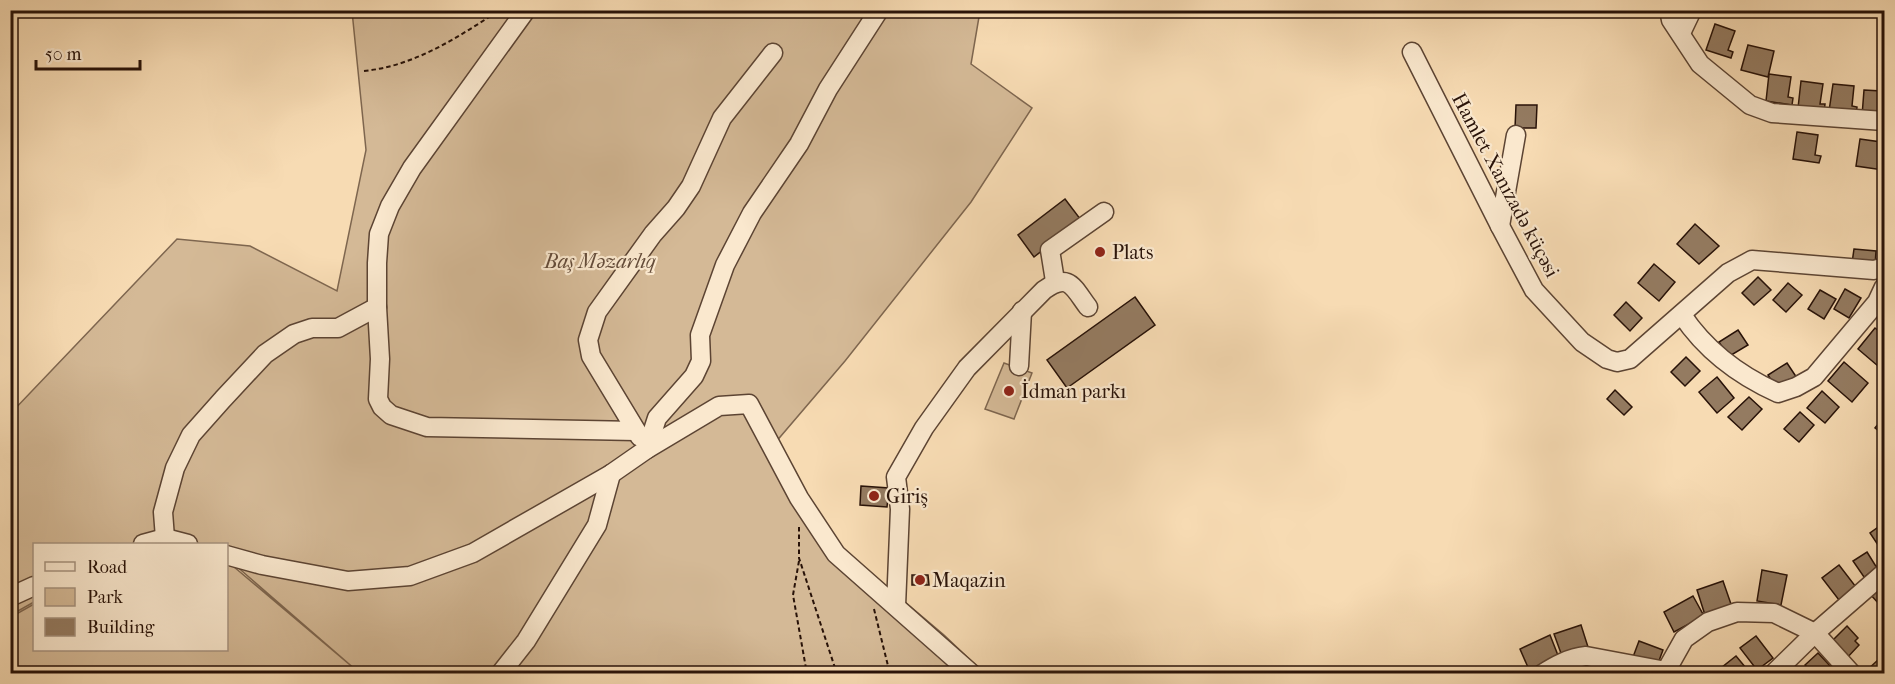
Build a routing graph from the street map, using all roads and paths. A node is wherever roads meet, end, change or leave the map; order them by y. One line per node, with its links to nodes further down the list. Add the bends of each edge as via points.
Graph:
1 (500, 10): 9 (path, via 444,46 386,69)
2 (526, 10): 17 (street, via 412,168 390,206 379,234)
3 (879, 10): 23 (street, via 828,89 799,144 752,213 725,265 700,334 701,361 694,376 657,418)
4 (1669, 10): 6 (street)
5 (1692, 10): 6 (street)
6 (1681, 33): 10 (street, via 1700,64 1750,105 1772,113)
7 (1412, 52): 13 (street, Hamlet Xanızadə küçəsi)
8 (773, 53): 22 (street, via 722,117 691,186 597,312 588,340 591,356)
9 (364, 71)
10 (1884, 121)
11 (1516, 135): 13 (street)
12 (1104, 212): 15 (street, via 1050,250)
13 (1500, 226): 20 (street, Hamlet Xanızadə küçəsi, via 1534,290 1582,342 1607,359 1630,359)
14 (1884, 267): 20 (street, Hamlet Xanızadə küçəsi, via 1874,270 1752,260 1728,273)
15 (1055, 281): 18 (street, via 1072,286); 19 (street)
16 (1884, 287): 20 (street, via 1877,302 1814,377 1778,393 1735,370 1710,351)
17 (377, 307): 22 (street, via 378,399 391,415 427,427); 26 (street, via 338,328 312,328 294,334 266,354 223,399 191,435 175,468 163,512)
18 (1088, 307)
19 (1022, 311): 21 (street); 35 (street, via 967,368 924,428 896,477 900,509)
20 (1682, 315)
21 (1019, 366)
22 (636, 431): 23 (street)
23 (647, 449): 24 (street); 25 (street, via 719,406 749,404)
24 (611, 474): 29 (street, via 473,553 410,576 348,581); 38 (street, via 597,525 526,641)
25 (799, 498): 30 (path); 32 (street, via 836,554)
26 (165, 538): 27 (street); 28 (street)
27 (147, 543)
28 (184, 543)
29 (228, 556)
30 (799, 558): 39 (path, via 793,595); 40 (path)
31 (1884, 573): 36 (street)
32 (869, 583): 35 (street); 41 (path)
33 (33, 586): 34 (street)
34 (10, 597)
35 (896, 606): 42 (street)
36 (1815, 633): 37 (street, via 1774,613 1737,612 1708,622 1684,639 1666,671); 44 (street); 45 (street)
37 (1596, 666): 43 (street, via 1586,656)
38 (500, 674)
39 (807, 674)
40 (837, 674)
41 (890, 674)
42 (972, 674)
43 (1542, 674)
44 (1773, 674)
45 (1852, 674)

